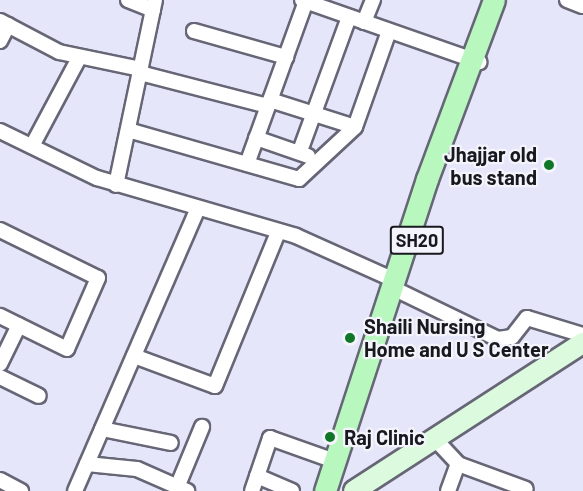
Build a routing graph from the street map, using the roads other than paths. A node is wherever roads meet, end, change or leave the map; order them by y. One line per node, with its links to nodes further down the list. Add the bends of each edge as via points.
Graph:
1 (128, 0): 7 (street)
2 (373, 0): 10 (street)
3 (494, 0): 17 (main road, SH20)
4 (504, 0): 17 (main road, SH20)
5 (567, 0): 8 (street)
6 (304, 1): 9 (street); 16 (street)
7 (154, 5): 18 (street)
8 (583, 6)
9 (349, 17): 10 (street); 20 (street)
10 (364, 22): 13 (street)
11 (4, 23): 14 (street); 15 (street, via 34,42)
12 (194, 31): 16 (street)
13 (389, 31): 17 (street); 21 (street)
14 (0, 41)
15 (79, 57): 18 (street); 25 (street)
16 (286, 57): 19 (street)
17 (476, 61): 33 (main road, SH20)
18 (140, 71): 19 (street); 22 (street)
19 (269, 103): 20 (street); 24 (street)
20 (314, 113): 21 (street); 26 (street)
21 (355, 128): 27 (street)
22 (128, 130): 28 (street); 29 (street)
23 (0, 131): 25 (street)
24 (256, 138): 26 (street); 28 (street)
25 (32, 146): 29 (street)
26 (300, 151): 27 (street)
27 (316, 163): 28 (street, via 299,178)
28 (247, 164)
29 (116, 185): 30 (street)
30 (198, 212): 32 (street); 38 (street)
31 (0, 230): 35 (street, via 98,278 67,350)
32 (277, 235): 33 (street, via 296,236); 38 (street, via 215,386)
33 (396, 286): 36 (street, via 498,339 512,337 527,318); 49 (main road, SH20)
34 (0, 315): 35 (street)
35 (19, 325): 39 (street)
36 (583, 335)
37 (583, 343): 44 (street)
38 (134, 356): 43 (street)
39 (0, 364)
40 (0, 377): 41 (street)
41 (39, 396)
42 (202, 427): 51 (street)
43 (102, 429): 45 (street); 46 (street)
44 (434, 438): 47 (street); 57 (street)
45 (171, 443)
46 (87, 464): 51 (street, via 137,469); 54 (street)
47 (458, 465): 52 (street); 58 (street)
48 (257, 476): 49 (street, via 270,438); 55 (street); 56 (street)
49 (330, 478)
50 (0, 480): 53 (street)
51 (182, 488)
52 (526, 489)
53 (21, 491)
54 (75, 491)
55 (252, 491)
56 (292, 491)
57 (354, 491)
58 (448, 491)

